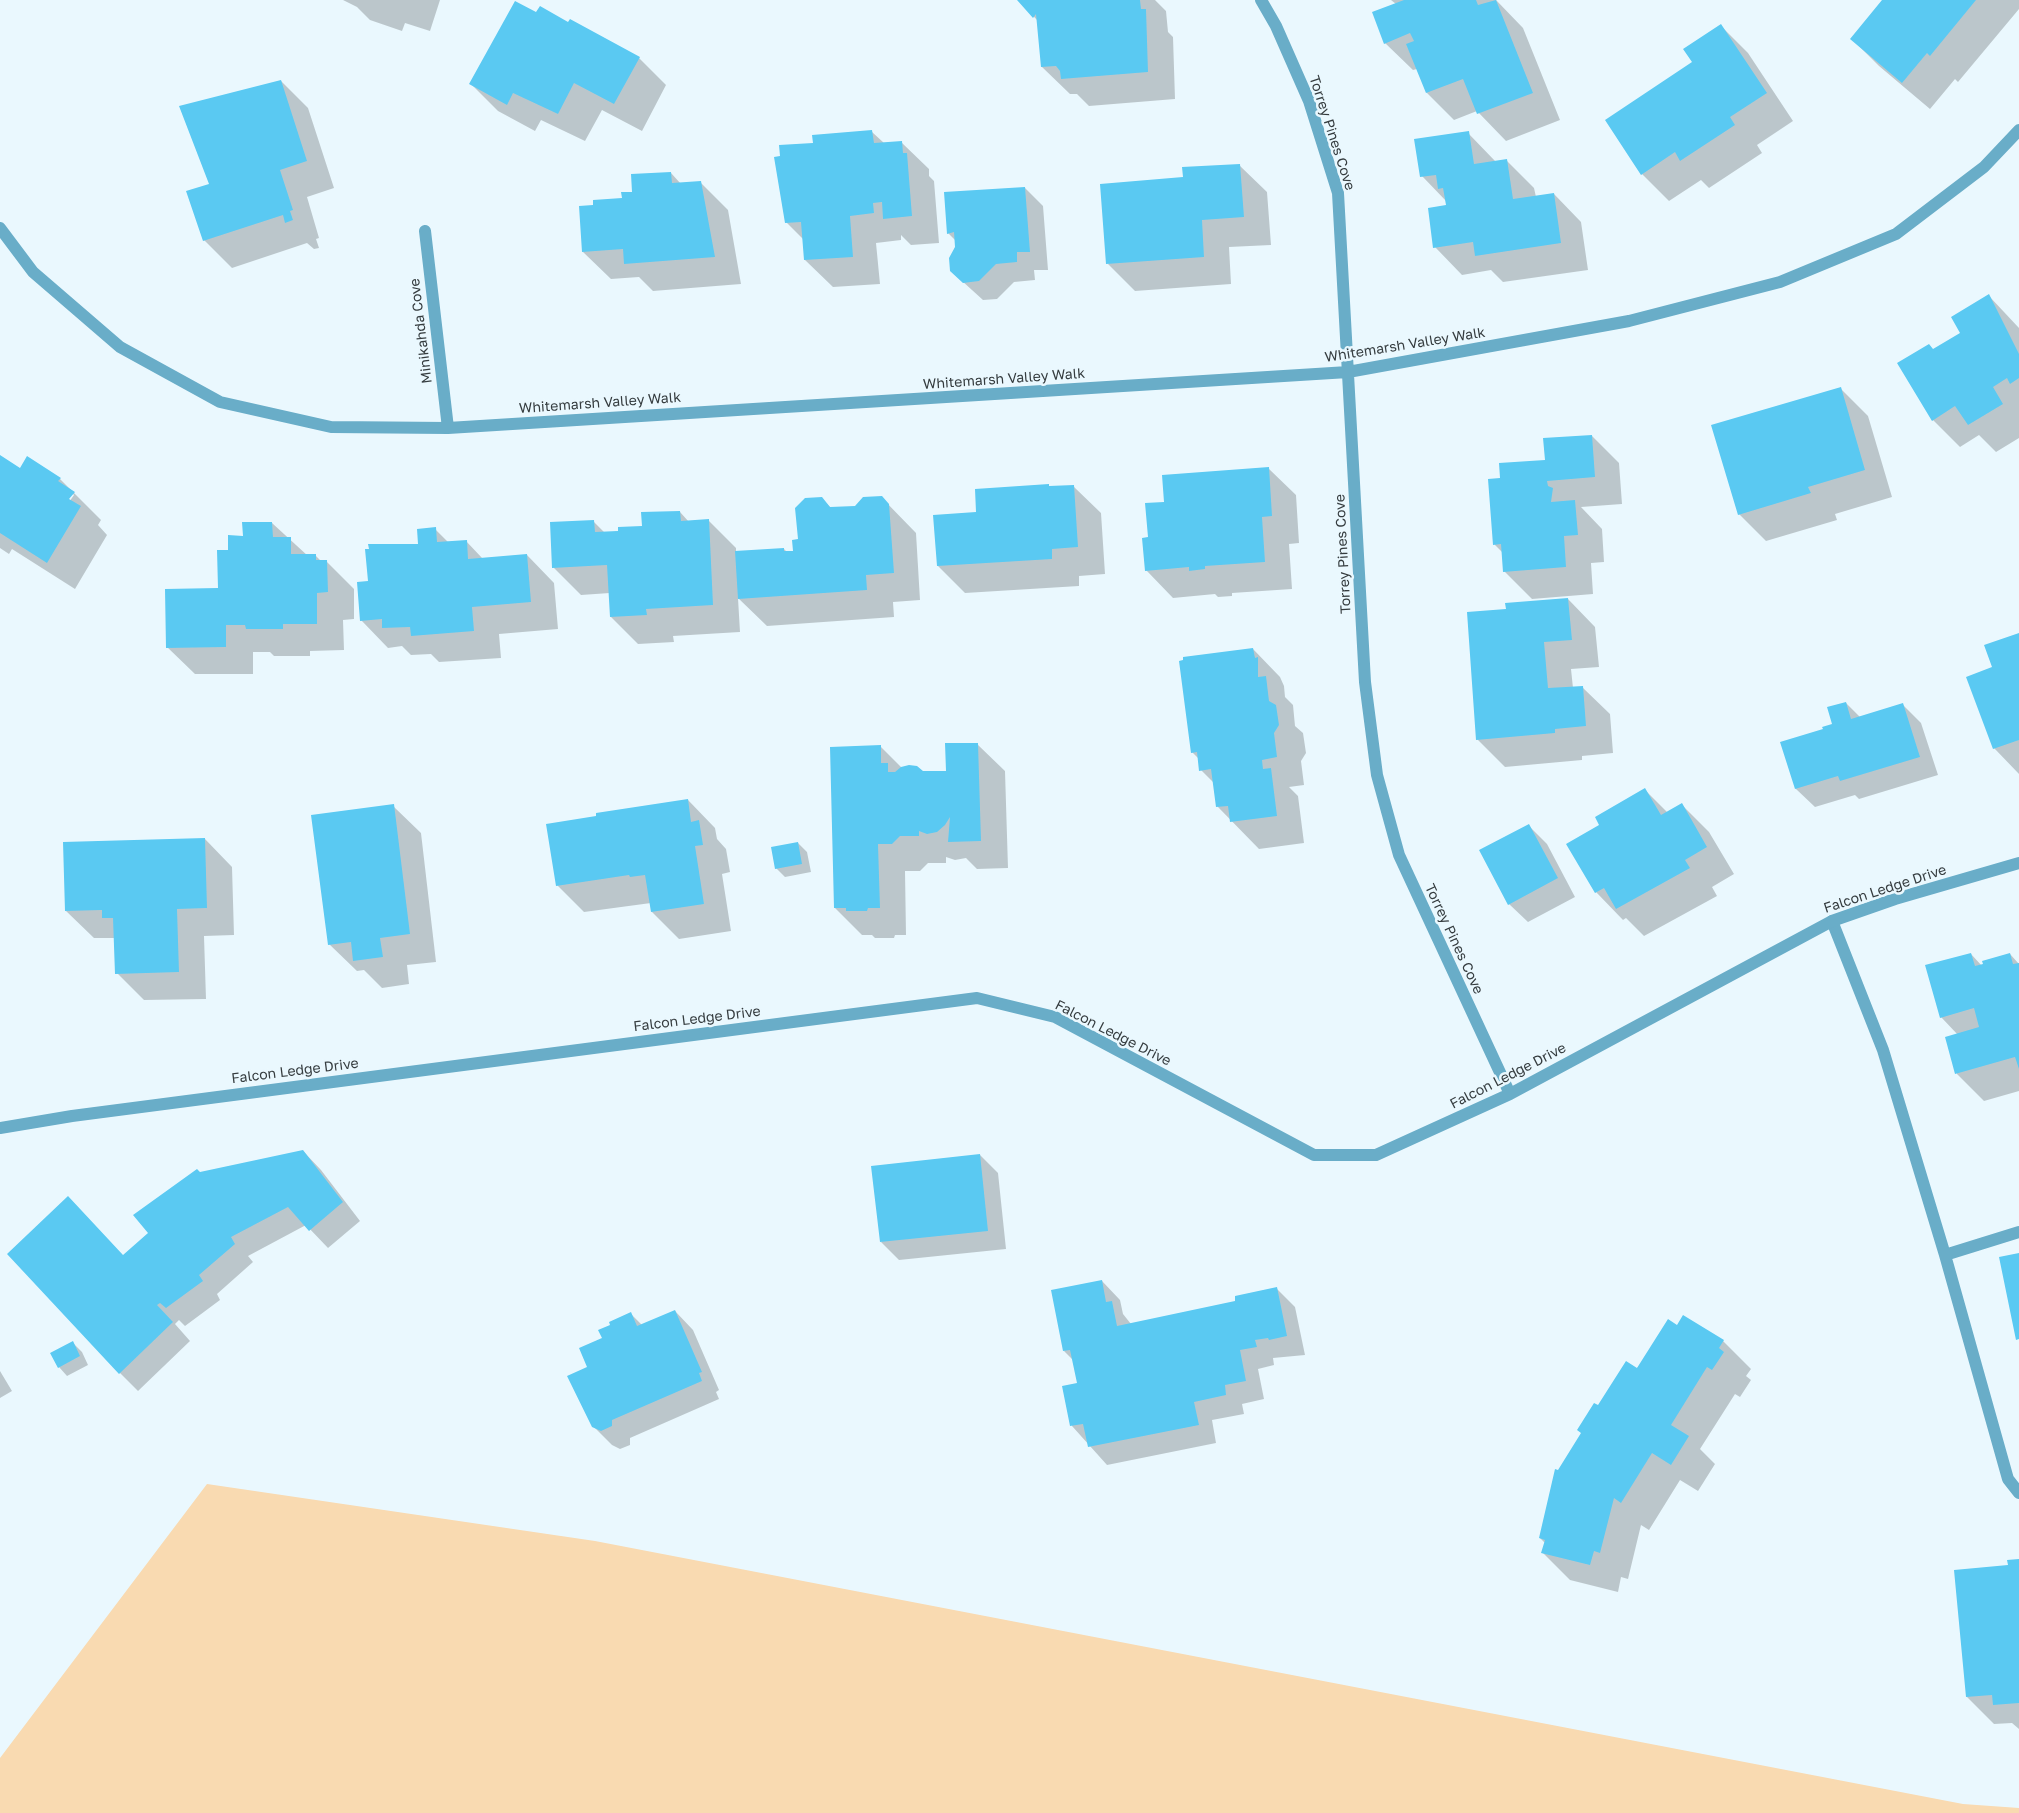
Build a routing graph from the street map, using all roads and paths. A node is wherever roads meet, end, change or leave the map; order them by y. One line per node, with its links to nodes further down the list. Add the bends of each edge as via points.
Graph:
1 (1261, 0): 5 (street, Torrey Pines Cove, via 1309,101 1338,193)
2 (2019, 130): 5 (street, Whitemarsh Valley Walk, via 1984,167 1896,234 1780,282 1630,321)
3 (0, 228): 6 (street, Whitemarsh Valley Walk, via 33,272 120,347 220,402 330,427)
4 (425, 231): 6 (street, Minikahda Cove)
5 (1348, 372): 6 (street, Whitemarsh Valley Walk); 9 (street, Torrey Pines Cove, via 1365,682 1377,775 1399,855)
6 (448, 428)
7 (2019, 864): 8 (street, Falcon Ledge Drive, via 1894,899)
8 (1832, 921): 9 (street, Falcon Ledge Drive); 12 (street, via 1883,1050)
9 (1510, 1094): 10 (street, Falcon Ledge Drive, via 1376,1155 1314,1155 1055,1017 977,998)
10 (0, 1128)
11 (2019, 1232): 12 (street)
12 (1945, 1255): 13 (street, via 2008,1479)
13 (2019, 1493)

